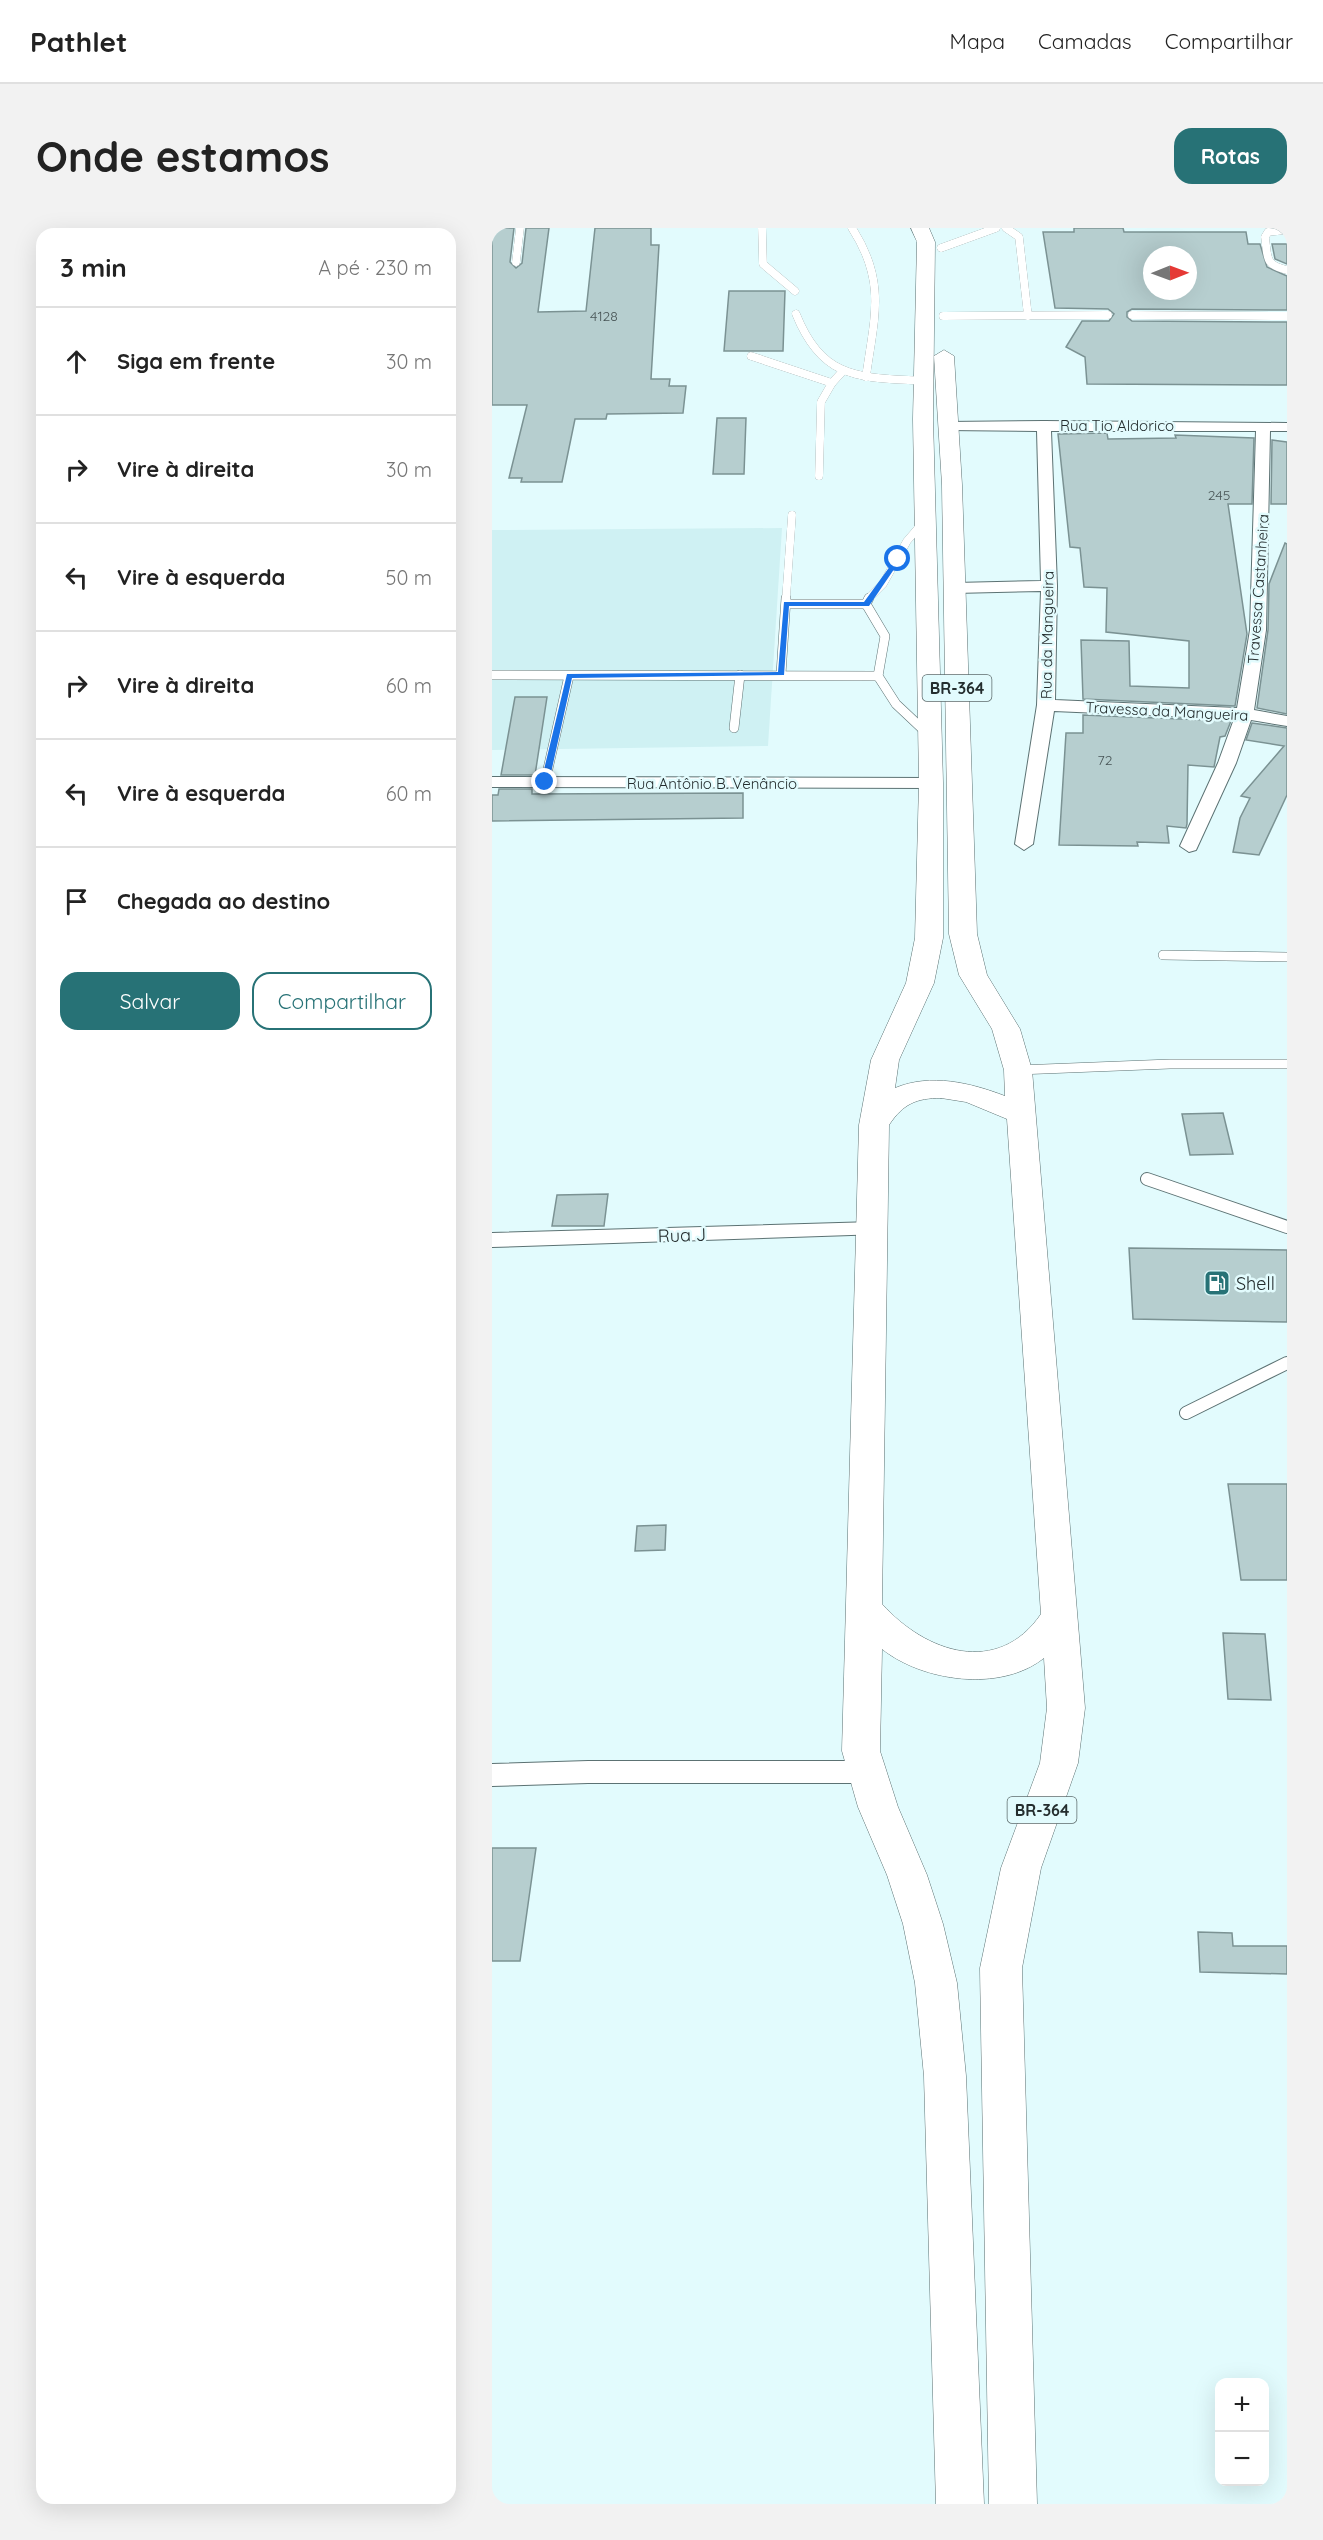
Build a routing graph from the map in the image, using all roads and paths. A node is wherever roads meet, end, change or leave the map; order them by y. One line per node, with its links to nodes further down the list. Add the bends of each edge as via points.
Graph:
1 (520, 228): 9 (lane)
2 (762, 228): 11 (lane, via 763,264)
3 (852, 228): 20 (lane, via 876,275 878,291)
4 (921, 228): 21 (highway, BR-364, via 926,242)
5 (996, 228): 8 (lane)
6 (1006, 228): 16 (lane, via 1019,237)
7 (1287, 230): 10 (lane, via 1268,232 1264,237 1269,262)
8 (940, 238): 13 (highway, BR-364)
9 (516, 262)
10 (1287, 270)
11 (795, 291)
12 (796, 314): 19 (lane, via 803,336)
13 (943, 315): 16 (lane); 24 (highway, BR-364)
14 (1108, 315): 16 (lane)
15 (1132, 315): 17 (lane)
16 (1028, 316)
17 (1287, 316)
18 (751, 356): 22 (lane)
19 (842, 372): 20 (lane); 22 (lane)
20 (866, 377): 21 (lane)
21 (924, 381): 29 (highway, BR-364)
22 (832, 383): 27 (lane, via 821,402)
23 (1044, 425): 24 (street, Rua Tio Aldorico); 25 (street, Rua Tio Aldorico); 30 (street, Rua da Mangueira)
24 (947, 426): 31 (highway, BR-364)
25 (1263, 426): 26 (street, Rua Tio Aldorico); 40 (street, Travessa Castanheira, via 1258,630)
26 (1287, 427)
27 (819, 476)
28 (792, 515): 32 (lane)
29 (925, 519): 33 (lane); 43 (highway, BR-364)
30 (1049, 586): 31 (street); 39 (street, Rua da Mangueira)
31 (954, 588): 52 (highway, BR-364, via 963,934 973,975 1006,1029)
32 (786, 604): 33 (lane); 34 (lane)
33 (866, 604): 38 (lane, via 885,636)
34 (781, 674): 36 (lane); 38 (lane)
35 (492, 675): 37 (lane)
36 (740, 675): 37 (lane); 42 (lane)
37 (569, 676): 45 (lane)
38 (878, 676): 43 (lane, via 896,704)
39 (1046, 705): 40 (street, Travessa da Mangueira); 47 (street, Rua da Mangueira)
40 (1245, 714): 41 (street, Travessa da Mangueira); 48 (street, Travessa Castanheira)
41 (1287, 721)
42 (734, 728)
43 (930, 736): 46 (highway, BR-364)
44 (492, 782): 45 (street, Rua Antônio B. Venâncio)
45 (545, 782): 46 (street, Rua Antônio B. Venâncio)
46 (932, 783): 54 (highway, BR-364, via 930,939 920,983 885,1060)
47 (1024, 844)
48 (1189, 846)
49 (1163, 955): 50 (lane)
50 (1287, 957)
51 (1287, 1064): 52 (lane)
52 (1018, 1070): 53 (highway, BR-364)
53 (1022, 1115): 54 (highway, via 971,1093 911,1091 893,1100); 62 (highway, BR-364)
54 (874, 1125): 57 (highway, BR-364)
55 (1147, 1179): 56 (lane)
56 (1287, 1227)
57 (873, 1229): 58 (street, Rua J); 61 (highway, BR-364)
58 (492, 1240)
59 (1287, 1363): 60 (lane)
60 (1186, 1413)
61 (864, 1607): 62 (highway, via 884,1630 909,1649 952,1664 992,1664 1013,1658 1037,1645); 63 (highway, BR-364, via 861,1751)
62 (1060, 1614): 66 (highway, BR-364, via 1066,1708 1059,1763 1021,1868 1001,1968)
63 (866, 1772): 64 (street); 65 (highway, BR-364, via 908,1875 936,1983 945,2087)
64 (492, 1775)
65 (960, 2504)
66 (1013, 2504)

